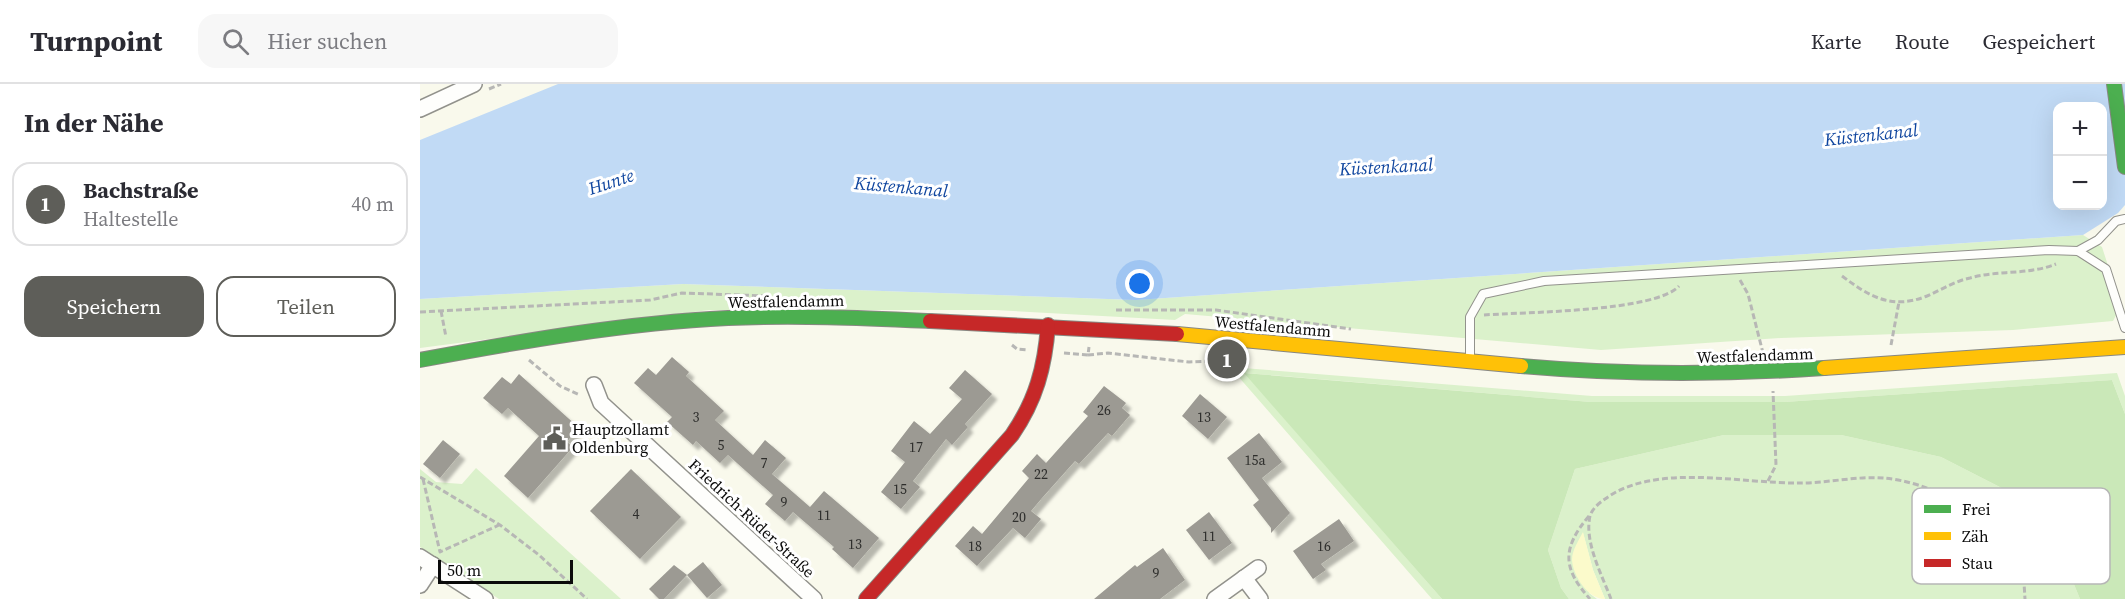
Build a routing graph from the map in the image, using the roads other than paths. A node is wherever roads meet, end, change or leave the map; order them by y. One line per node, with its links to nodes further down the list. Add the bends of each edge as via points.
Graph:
1 (474, 84): 3 (street)
2 (2114, 84): 4 (main road)
3 (420, 109)
4 (2125, 167)
5 (2125, 219): 6 (lane, via 2116,221 2098,240)
6 (2078, 251): 8 (lane, via 2106,269); 11 (lane, via 1544,281 1483,294 1470,316)
7 (1048, 325): 10 (main road, Westfalendamm, via 823,316 727,318 512,343); 11 (main road, Westfalendamm); 19 (main road, via 1044,371 1030,408 1012,435)
8 (2125, 328)
9 (2125, 347): 11 (main road, Westfalendamm, via 1770,372 1599,373)
10 (420, 360)
11 (1470, 362)
12 (594, 385): 18 (street, Friedrich-Rüder-Straße, via 601,403)
13 (426, 561): 16 (street); 17 (street)
14 (1258, 568): 15 (street)
15 (1244, 578): 20 (street); 21 (street)
16 (420, 585)
17 (485, 599)
18 (814, 599)
19 (866, 599)
20 (1215, 599)
21 (1260, 599)

